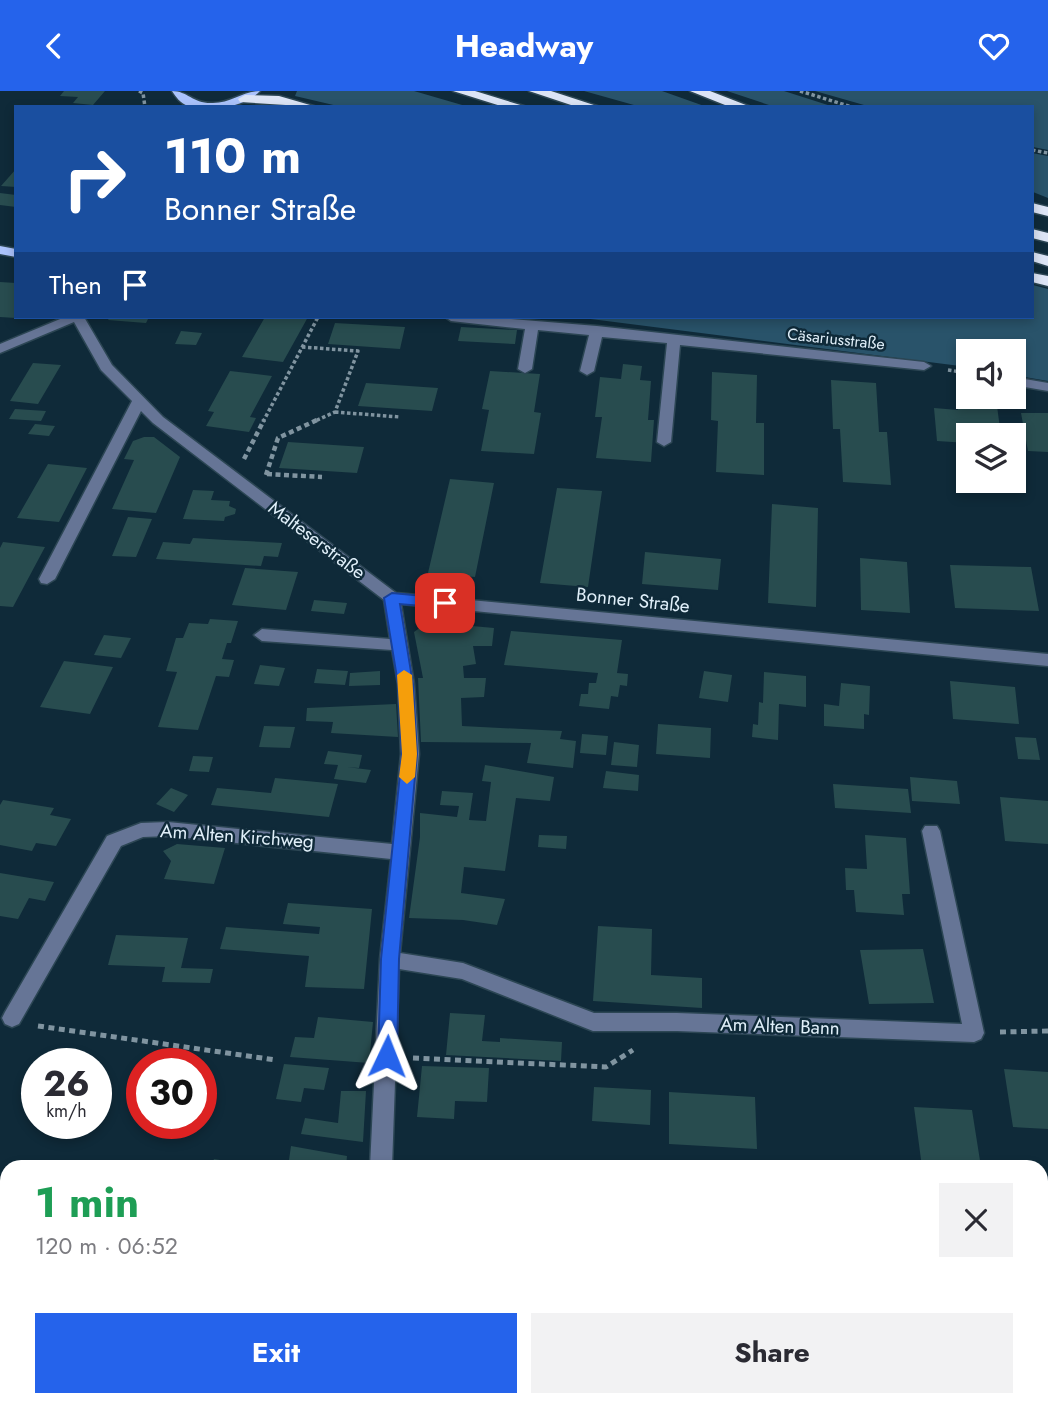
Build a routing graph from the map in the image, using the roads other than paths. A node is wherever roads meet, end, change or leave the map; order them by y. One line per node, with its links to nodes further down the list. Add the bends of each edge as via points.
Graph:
1 (177, 91): 6 (main road)
2 (460, 91): 9 (highway)
3 (536, 91): 10 (highway)
4 (697, 91): 11 (highway)
5 (250, 95): 7 (main road); 8 (highway)
6 (189, 105)
7 (221, 105)
8 (301, 105)
9 (512, 105)
10 (586, 105)
11 (738, 105)
12 (72, 319): 18 (street)
13 (78, 319): 24 (street, Malteserstraße, via 106,367)
14 (474, 319): 15 (street, Cäsariusstraße)
15 (532, 324): 16 (street, Cäsariusstraße); 20 (street)
16 (597, 330): 17 (street, Cäsariusstraße); 21 (street)
17 (674, 339): 19 (street, Cäsariusstraße); 25 (street)
18 (0, 349)
19 (924, 366)
20 (525, 369)
21 (587, 371)
22 (1026, 383): 23 (street)
23 (1048, 387)
24 (139, 401): 26 (street); 27 (street, Malteserstraße)
25 (664, 442)
26 (47, 579)
27 (392, 598): 29 (street); 30 (street, Bonner Straße)
28 (262, 635): 29 (street)
29 (399, 645): 32 (street, via 410,754)
30 (1048, 660)
31 (931, 831): 33 (street, Am Alten Bann, via 974,1033 593,1022 463,971)
32 (398, 852): 33 (street); 34 (street, Am Alten Kirchweg, via 168,829 141,830 114,841)
33 (390, 959): 35 (street)
34 (12, 1019)
35 (381, 1160)

